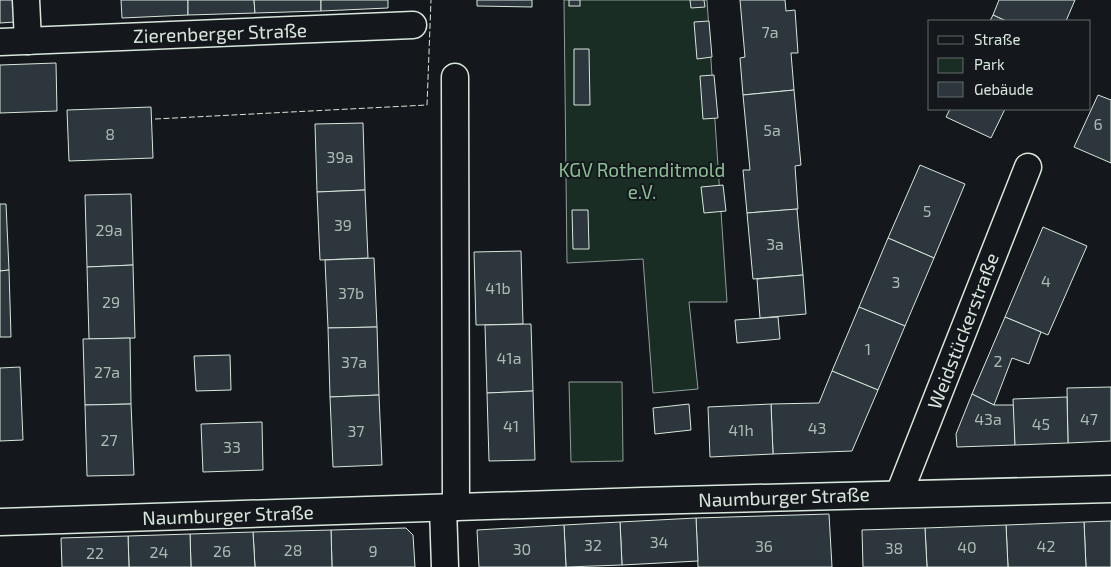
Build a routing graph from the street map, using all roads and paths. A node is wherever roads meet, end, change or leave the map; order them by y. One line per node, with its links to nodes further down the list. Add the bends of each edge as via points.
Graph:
1 (26, 0): 3 (street)
2 (412, 25): 3 (street, Zierenberger Straße)
3 (28, 41): 4 (street, Zierenberger Straße)
4 (0, 42)
5 (455, 77): 9 (street)
6 (1028, 167): 8 (street, Weidstückerstraße)
7 (1111, 488): 8 (street, Naumburger Straße)
8 (899, 494): 9 (street, Naumburger Straße)
9 (450, 508): 10 (street, Naumburger Straße); 11 (street)
10 (0, 522)
11 (445, 567)

